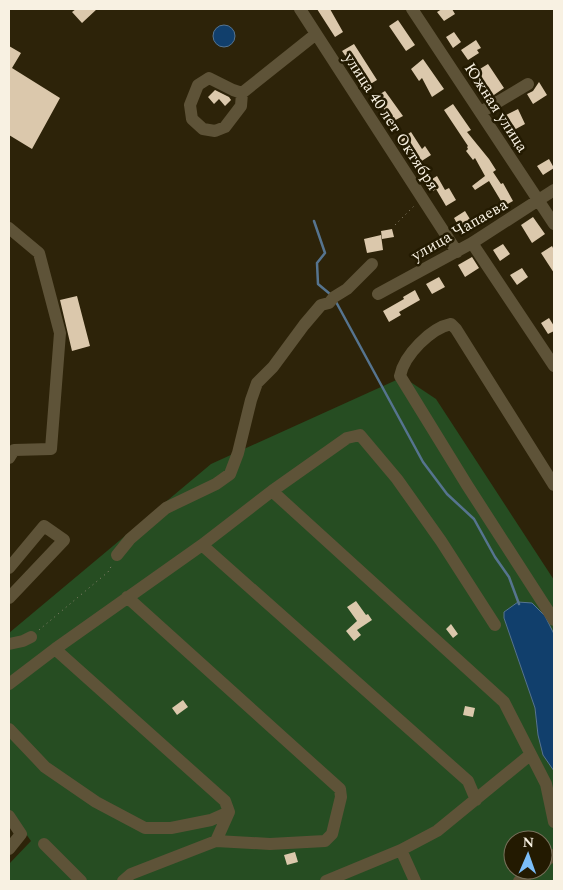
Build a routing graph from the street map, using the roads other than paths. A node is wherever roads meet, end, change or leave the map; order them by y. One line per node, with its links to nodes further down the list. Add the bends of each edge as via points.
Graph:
1 (300, 9): 3 (street, улица 40 лет Октября)
2 (412, 9): 6 (street, Южная улица)
3 (316, 34): 5 (street); 12 (street, улица 40 лет Октября)
4 (528, 84): 6 (street)
5 (242, 93): 5 (street, via 241,106 225,127 215,131 203,129 192,119 190,106 198,85 209,78)
6 (481, 112): 8 (street, Южная улица)
7 (554, 190): 8 (street, улица Чапаева)
8 (539, 201): 9 (street, Южная улица); 11 (street, улица Чапаева)
9 (554, 224)
10 (9, 228): 16 (street, via 39,253 60,333 51,448 14,450)
11 (472, 243): 12 (street, улица Чапаева); 15 (street)
12 (457, 252): 14 (street, улица Чапаева)
13 (372, 264): 20 (street, via 347,289 321,306 257,383 230,474 166,508)
14 (378, 294)
15 (554, 366)
16 (9, 458)
17 (554, 485): 24 (street, via 456,329 451,324 434,330 411,354 400,376)
18 (272, 491): 19 (street); 25 (street, via 347,438 360,435 397,479); 31 (street, via 504,702)
19 (202, 545): 22 (street); 32 (street, via 468,781)
20 (117, 555)
21 (9, 568): 23 (street, via 44,526 64,540)
22 (127, 597): 28 (street); 36 (street, via 340,789 332,834 325,841 270,844)
23 (9, 598)
24 (554, 620)
25 (495, 625)
26 (31, 637): 27 (street)
27 (9, 644)
28 (55, 649): 29 (street); 33 (street, via 225,801)
29 (9, 684)
30 (9, 729): 33 (street, via 45,766 96,802 145,828 211,820)
31 (530, 754): 32 (street); 35 (street, via 546,784)
32 (476, 800): 39 (street, via 437,831)
33 (229, 812): 36 (street)
34 (9, 816): 38 (street, via 21,834)
35 (554, 822)
36 (216, 841): 41 (street, via 131,874)
37 (44, 844): 40 (street)
38 (9, 849)
39 (401, 850): 42 (street); 43 (street)
40 (81, 881)
41 (123, 881)
42 (326, 881)
43 (415, 881)

